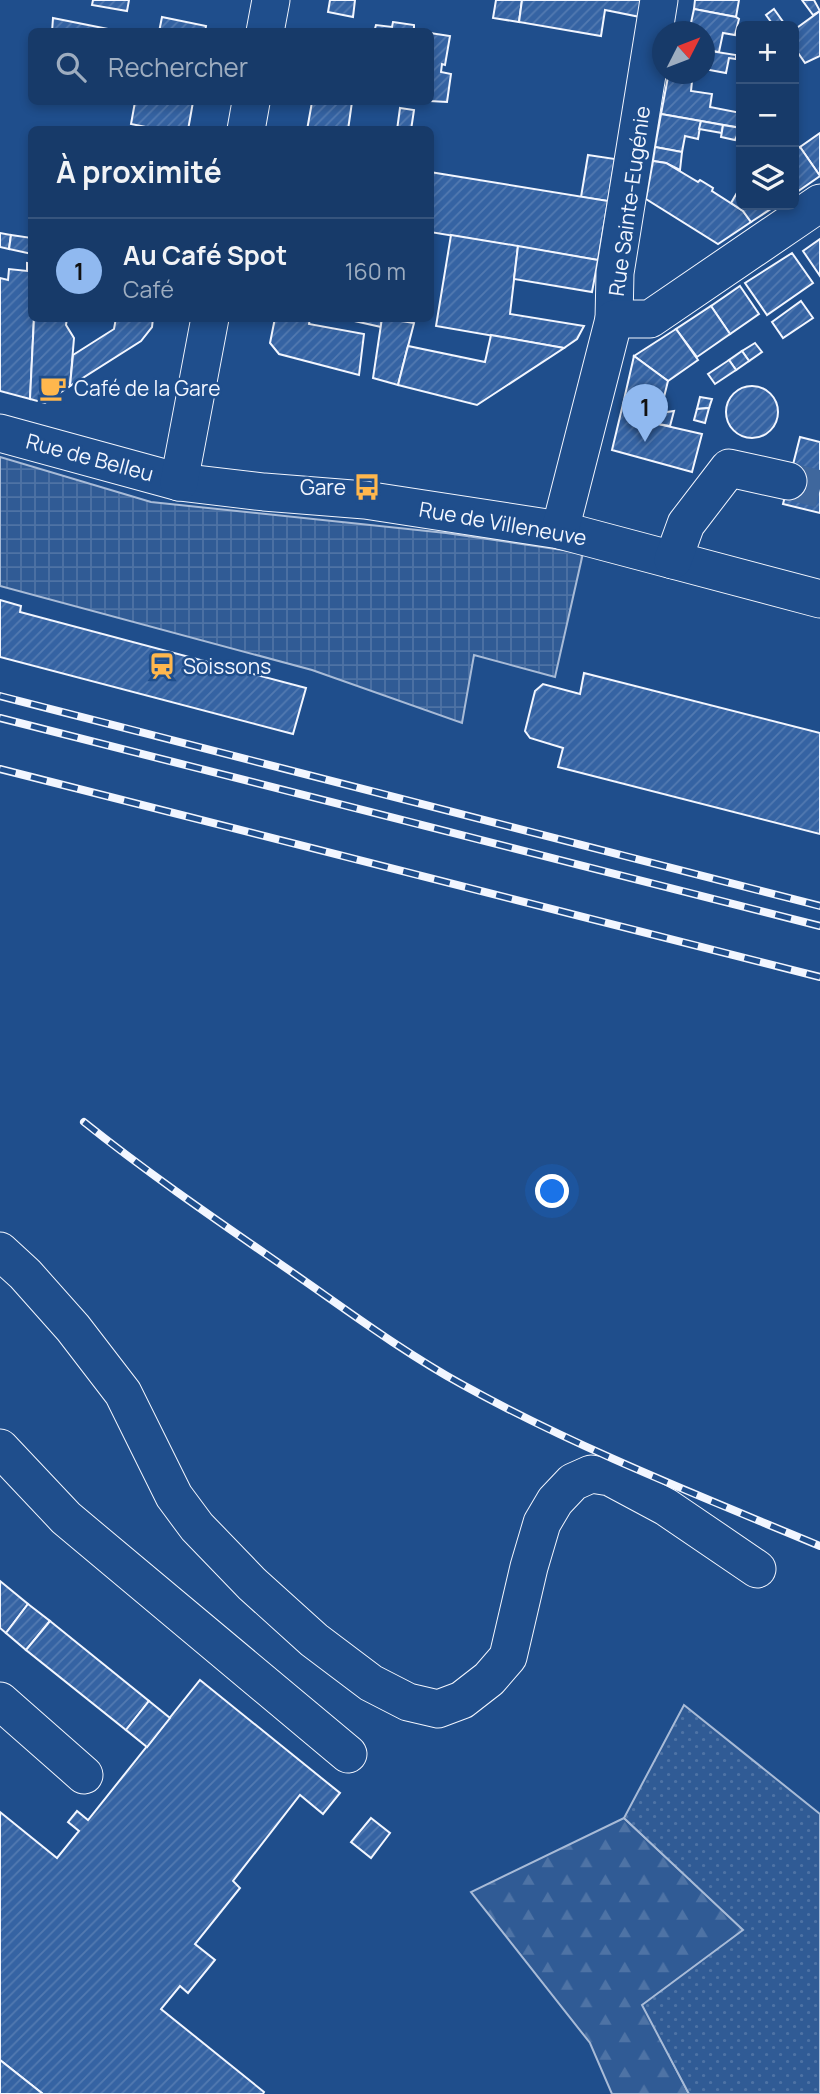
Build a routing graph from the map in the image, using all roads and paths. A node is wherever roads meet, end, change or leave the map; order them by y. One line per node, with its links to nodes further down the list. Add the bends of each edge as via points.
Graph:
1 (271, 0): 3 (street)
2 (660, 0): 7 (street, Rue Sainte-Eugénie, via 615,273)
3 (266, 28)
4 (250, 105): 5 (street)
5 (247, 126)
6 (820, 203): 7 (street, via 650,319)
7 (614, 319): 12 (street, Rue Sainte-Eugénie)
8 (209, 322): 11 (street)
9 (0, 433): 11 (street, Rue de Belleu)
10 (788, 481): 13 (street, via 729,468 686,524)
11 (179, 482): 12 (street, Rue de Villeneuve, via 365,500)
12 (560, 530): 13 (street, Rue de Villeneuve)
13 (673, 560): 14 (street, Rue de Villeneuve)
14 (820, 599)
15 (0, 1251): 17 (street, via 73,1328 123,1393 174,1496 197,1527 314,1640 371,1683 408,1702 438,1709 461,1700 508,1657 542,1523 573,1482 591,1474 610,1477 666,1507)
16 (0, 1448): 19 (street, via 66,1518)
17 (757, 1569)
18 (0, 1701): 20 (street)
19 (348, 1754)
20 (84, 1775)

